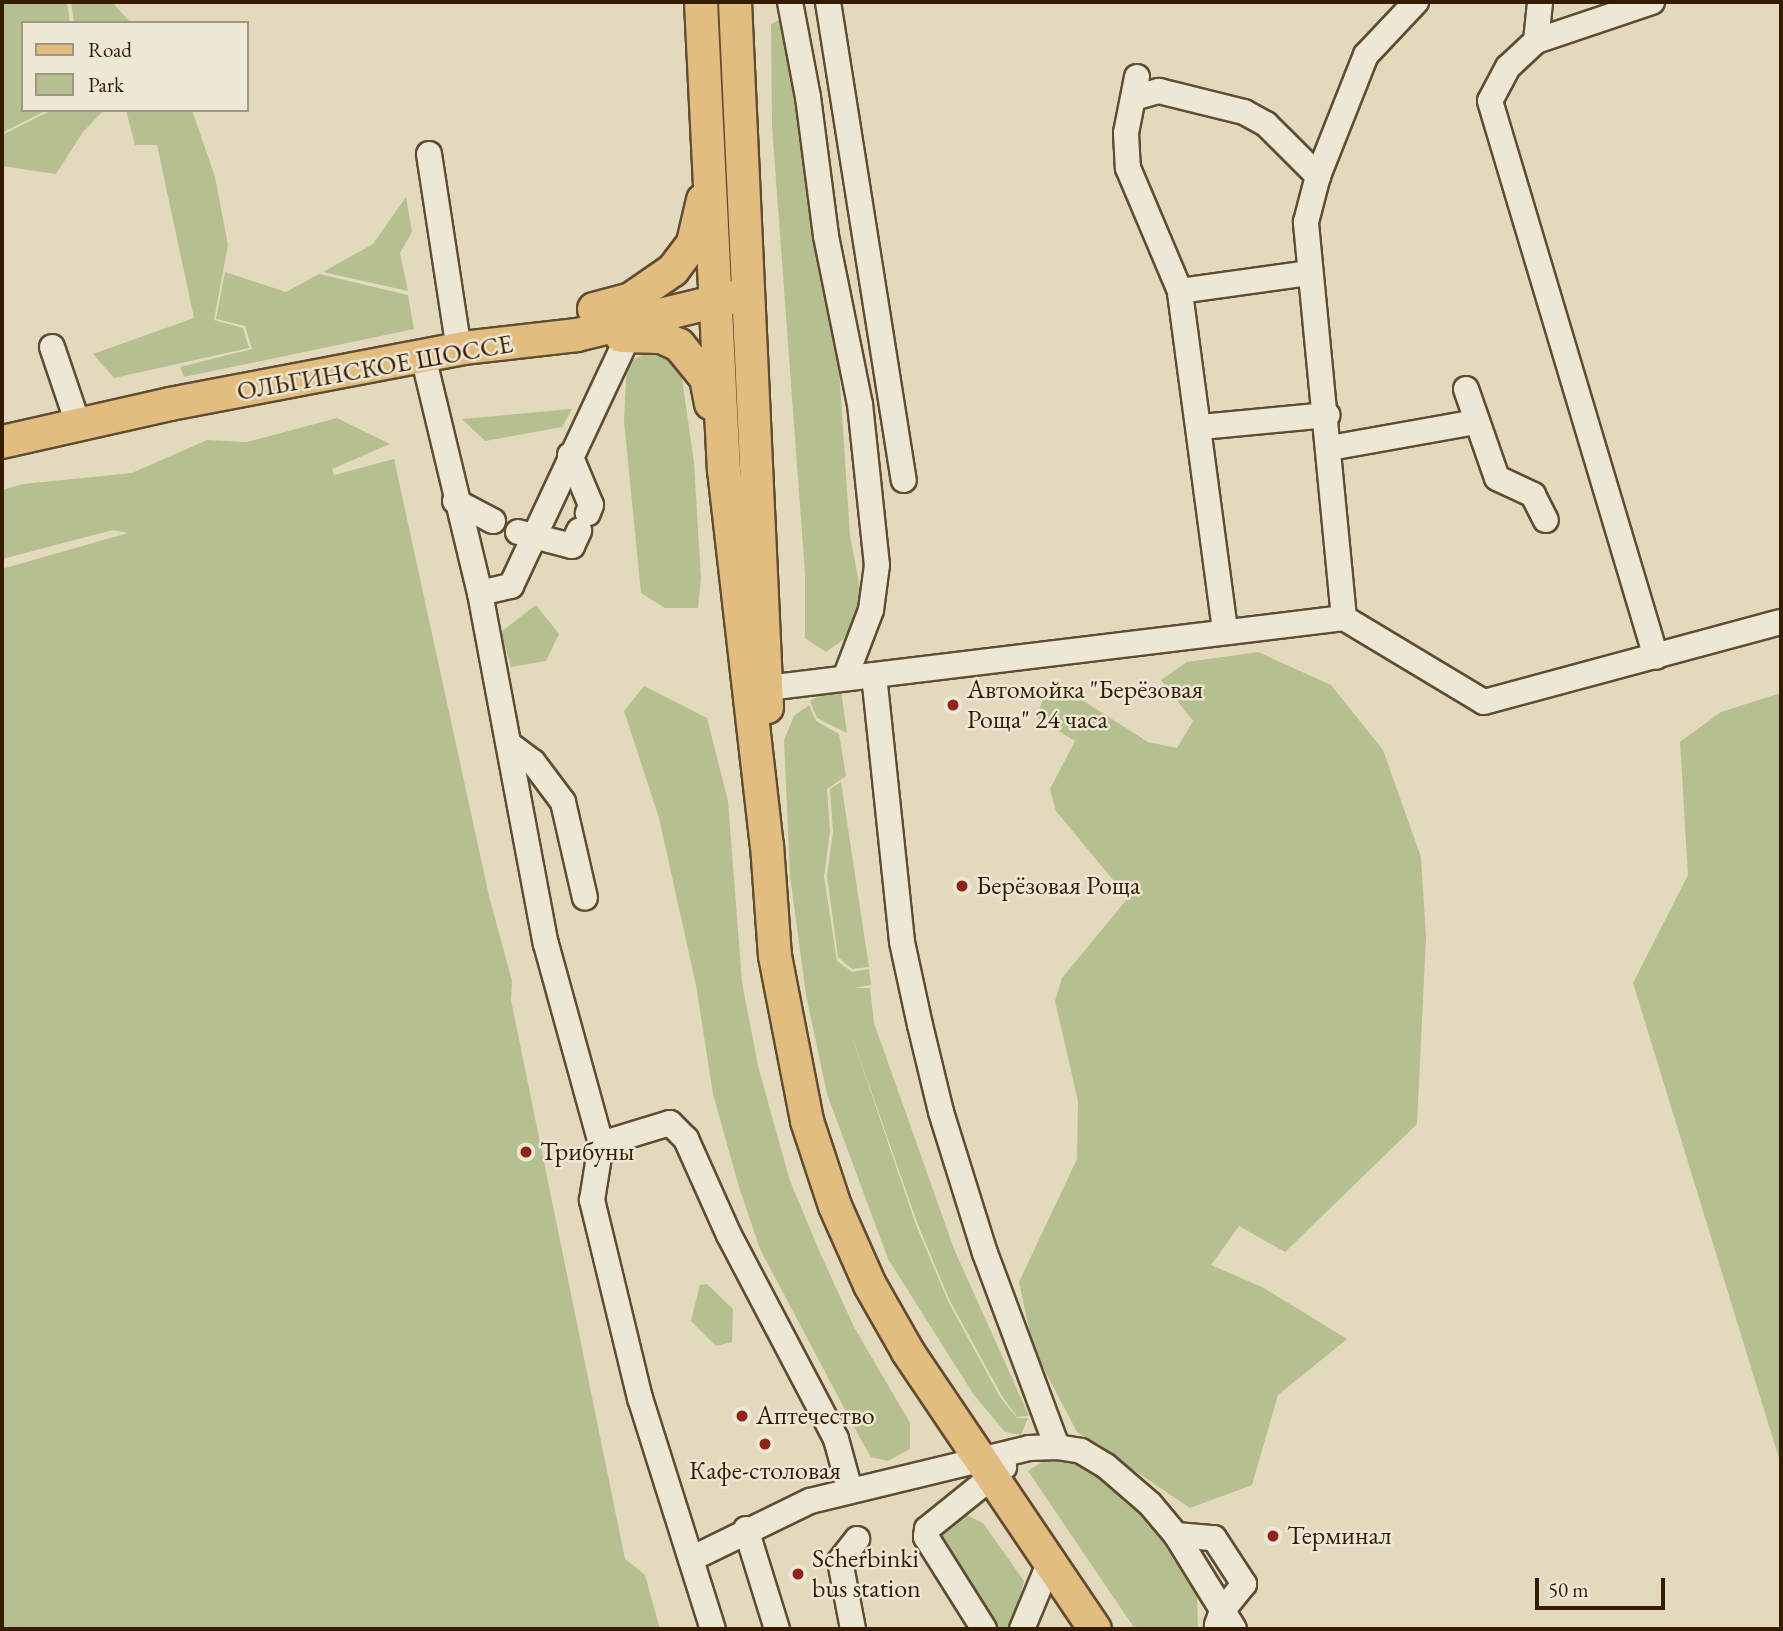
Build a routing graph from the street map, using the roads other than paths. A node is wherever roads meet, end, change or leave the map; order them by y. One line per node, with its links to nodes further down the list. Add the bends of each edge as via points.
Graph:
1 (701, 2): 9 (main road)
2 (735, 2): 14 (main road)
3 (790, 2): 29 (street)
4 (828, 2): 29 (street, via 909,480)
5 (1416, 2): 11 (street, via 1366,55)
6 (1540, 2): 8 (street)
7 (1652, 2): 8 (street)
8 (1536, 41): 38 (street, via 1508,67 1490,101)
9 (709, 150): 14 (main road); 18 (main road, via 693,243 682,262 650,289 621,302)
10 (429, 155): 18 (street)
11 (1318, 176): 12 (street, via 1306,222); 13 (street, via 1285,140 1244,112 1136,87 1125,133 1128,168)
12 (1309, 273): 13 (street); 21 (street)
13 (1180, 292): 24 (street)
14 (733, 297): 15 (main road, ОЛЬГИНСКОЕ ШОССЕ); 28 (main road); 41 (main road)
15 (577, 335): 16 (main road); 18 (main road, ОЛЬГИНСКОЕ ШОССЕ)
16 (628, 336): 27 (street); 28 (main road, via 661,337 692,356 706,379)
17 (52, 346): 23 (street)
18 (461, 348): 19 (main road, ОЛЬГИНСКОЕ ШОССЕ)
19 (423, 356): 23 (main road, ОЛЬГИНСКОЕ ШОССЕ); 30 (street)
20 (1466, 388): 22 (street)
21 (1327, 415): 24 (street); 26 (street)
22 (1476, 422): 26 (street); 31 (street, via 1497,478 1533,495)
23 (78, 424): 25 (main road, ОЛЬГИНСКОЕ ШОССЕ)
24 (1202, 427): 37 (street)
25 (2, 442)
26 (1330, 448): 35 (street)
27 (569, 455): 33 (street); 33 (street, via 591,505 572,546)
28 (724, 470): 43 (main road)
29 (870, 484): 40 (street, via 876,589)
30 (455, 501): 32 (street); 34 (street)
31 (1546, 520)
32 (493, 521)
33 (525, 535): 34 (street, via 511,586)
34 (480, 593): 42 (street)
35 (1344, 618): 37 (street); 38 (street, via 1484,702)
36 (1781, 622): 38 (street)
37 (1225, 630): 39 (street)
38 (1656, 657)
39 (874, 675): 40 (street); 46 (street, via 902,942 945,1124 985,1253)
40 (845, 678): 41 (street)
41 (767, 688): 43 (main road)
42 (509, 744): 44 (street, via 533,762 563,802); 45 (street, via 546,944)
43 (767, 845): 47 (main road, via 775,956 791,1052 835,1206 908,1352)
44 (585, 898)
45 (601, 1144): 48 (street, via 670,1123 686,1139 729,1235 836,1440); 51 (street, via 592,1200 640,1398)
46 (1057, 1447): 47 (street, via 1029,1448); 53 (street, via 1081,1451 1130,1484 1176,1535)
47 (988, 1467): 48 (street); 52 (main road); 57 (street, via 928,1529 926,1537)
48 (850, 1490): 49 (street)
49 (746, 1529): 51 (street); 55 (street)
50 (857, 1539): 56 (street, via 840,1561)
51 (691, 1559): 54 (street)
52 (1051, 1559): 58 (street); 59 (main road)
53 (1224, 1623)
54 (713, 1629)
55 (776, 1629)
56 (853, 1629)
57 (984, 1629)
58 (1022, 1629)
59 (1095, 1629)

